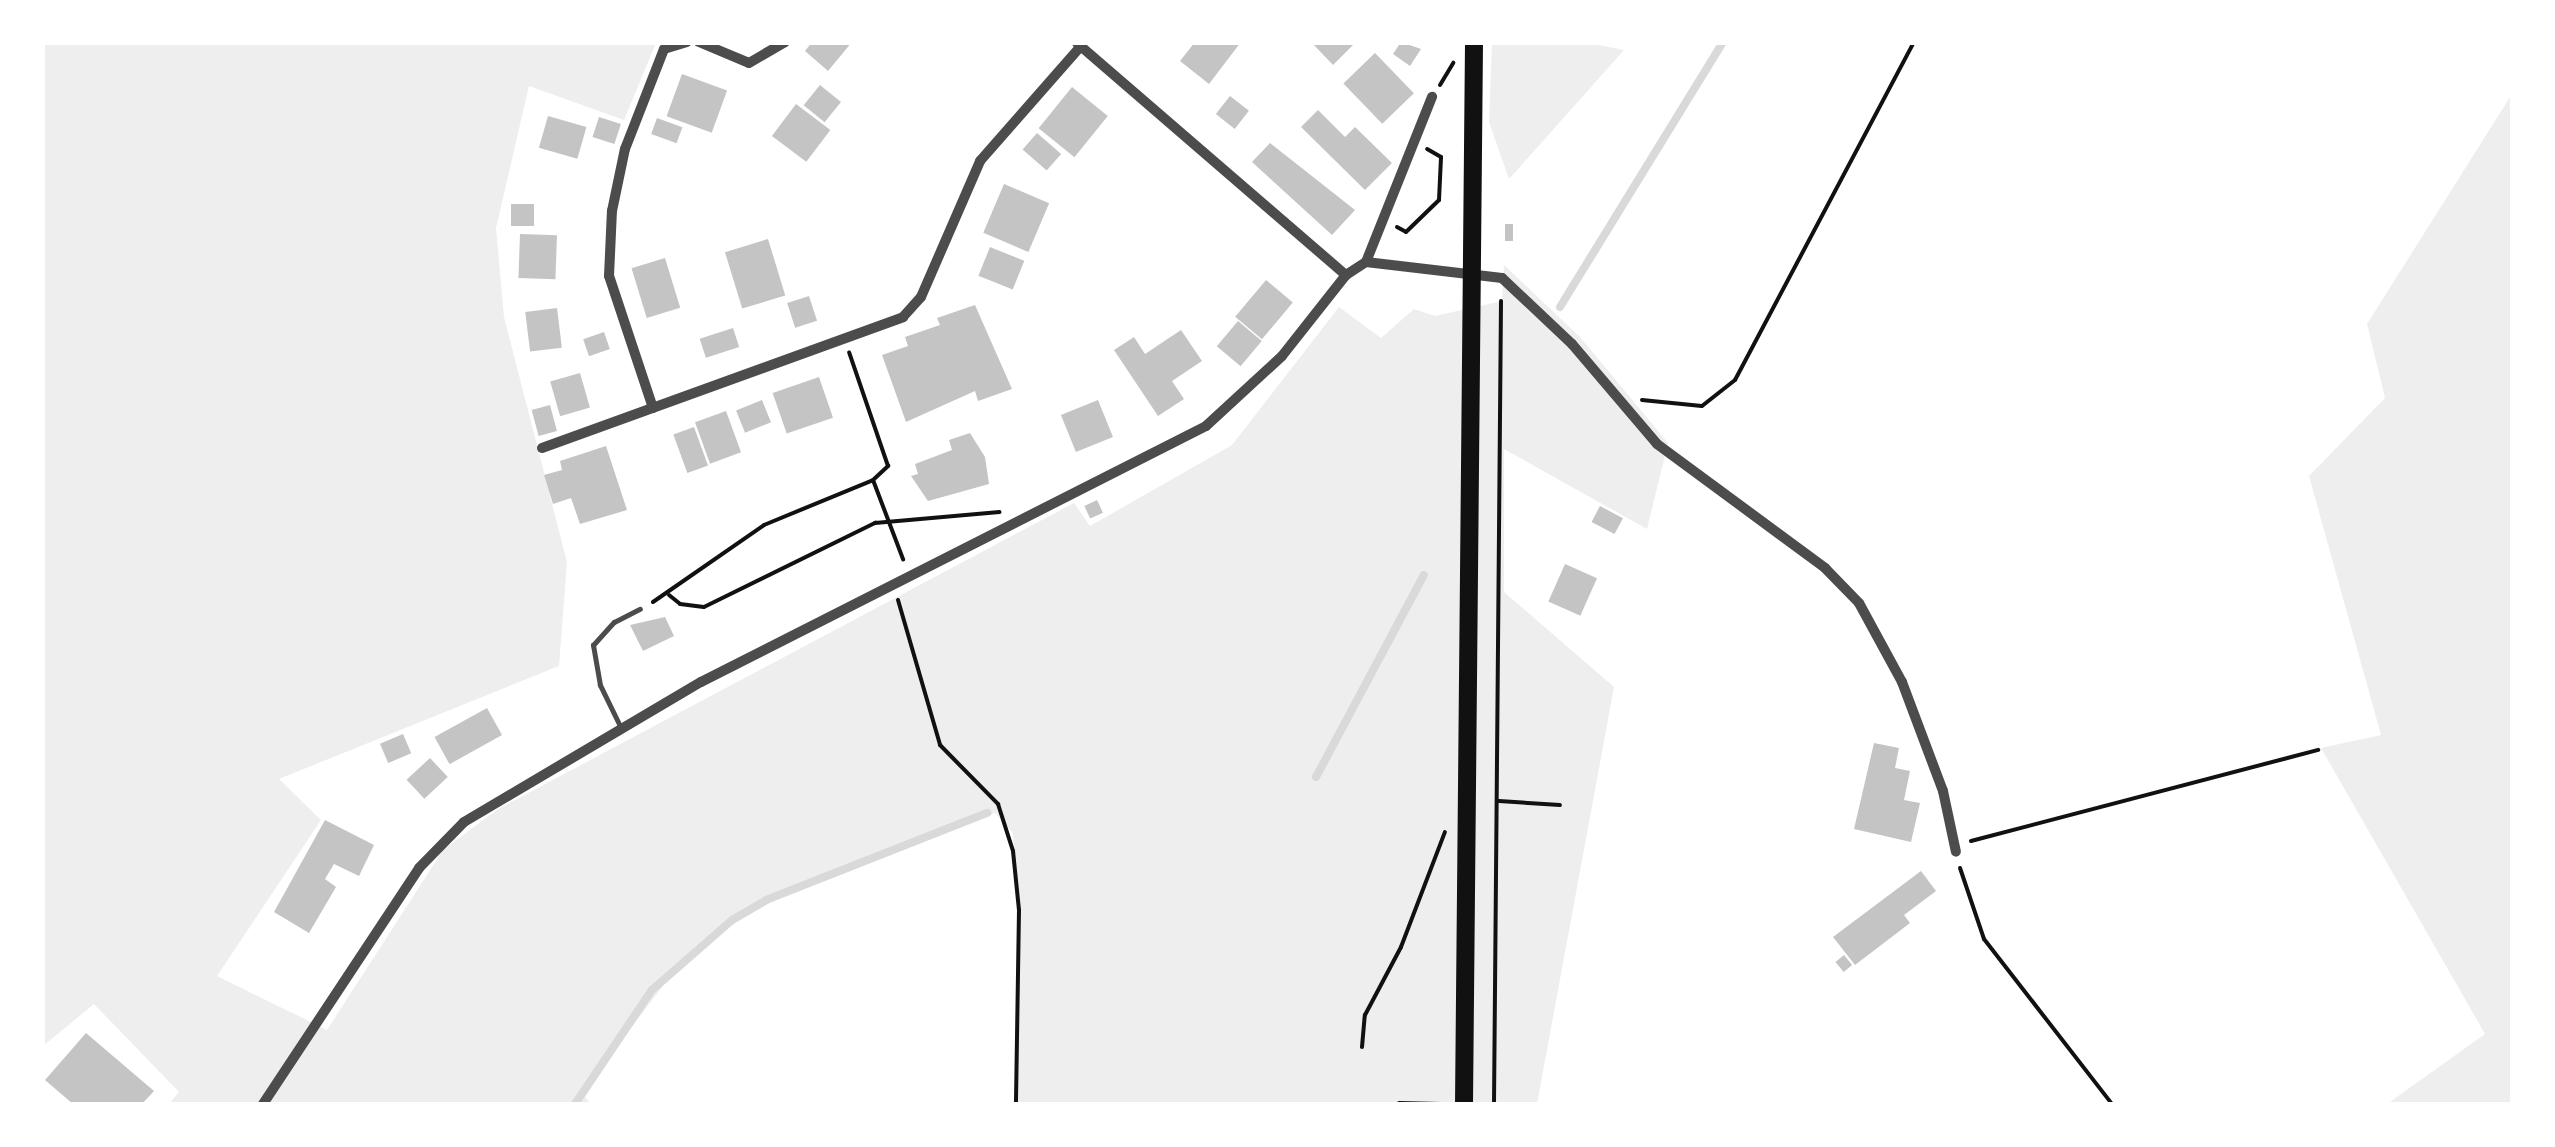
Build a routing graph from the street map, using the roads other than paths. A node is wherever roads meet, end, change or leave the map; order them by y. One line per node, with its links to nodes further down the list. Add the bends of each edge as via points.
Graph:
1 (687, 42): 10 (street, via 664,49 624,149 612,211 608,276)
2 (699, 42): 3 (street, via 749,63)
3 (785, 42)
4 (1474, 42): 8 (main road)
5 (1079, 44): 9 (street); 10 (street, via 980,162 922,297 903,318)
6 (1432, 97): 7 (street)
7 (1366, 262): 8 (street); 9 (street)
8 (1471, 270): 14 (street, via 1502,278 1690,472 1793,540 1859,603 1925,737); 16 (main road)
9 (1346, 276): 13 (street, via 1282,356 1206,426 1114,478 892,581)
10 (653, 408): 11 (street)
11 (542, 448)
12 (640, 608): 13 (lane, via 614,622 594,645 600,684)
13 (620, 726): 15 (street, via 464,822 419,868)
14 (1956, 852)
15 (263, 1104)
16 (1464, 1104)

